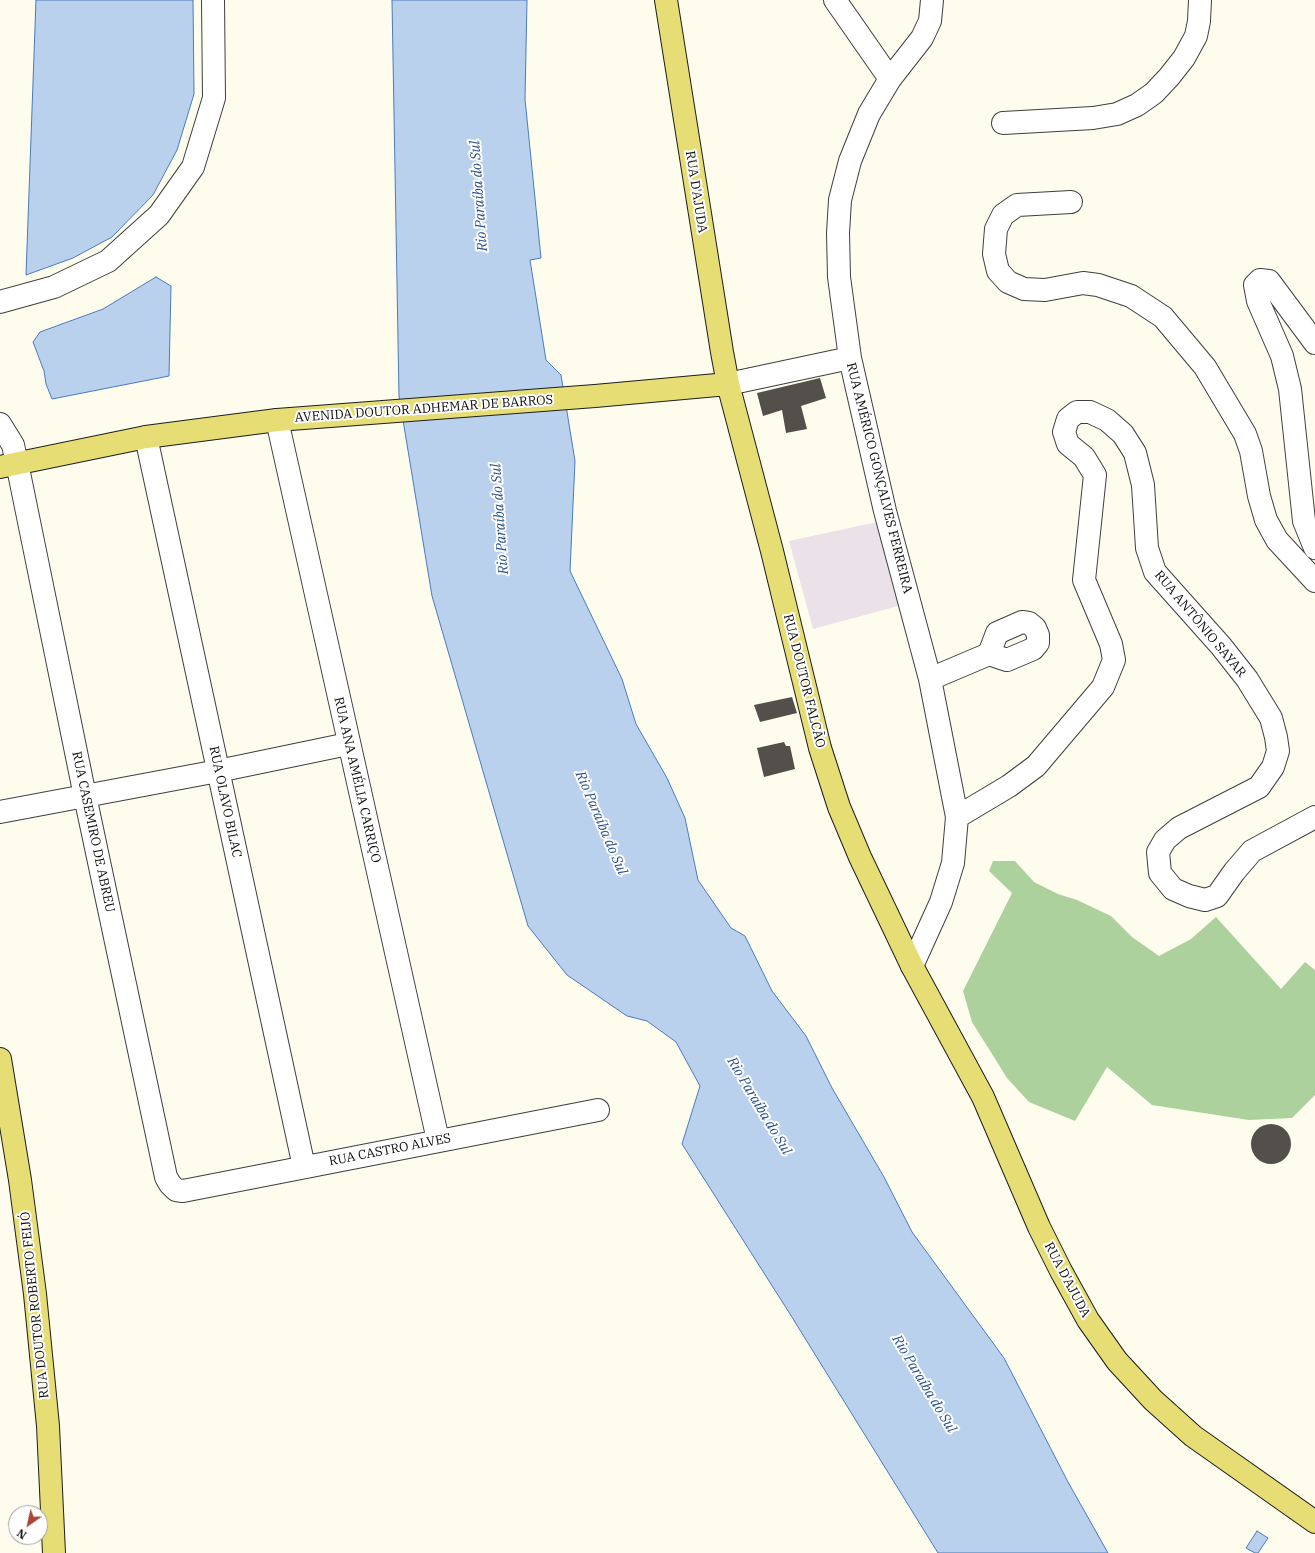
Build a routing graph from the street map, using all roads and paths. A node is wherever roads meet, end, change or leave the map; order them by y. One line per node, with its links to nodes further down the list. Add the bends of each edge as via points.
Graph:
1 (213, 0): 9 (street, via 214,98 193,167 159,216 108,261 54,287)
2 (666, 0): 12 (main road, RUA D'AJUDA)
3 (835, 0): 6 (street)
4 (932, 0): 6 (street, RUA AMÉRICO GONÇALVES FERREIRA, via 930,21 922,38)
5 (1200, 0): 7 (street, via 1196,36 1184,58 1154,93 1137,105 1117,114 1093,118)
6 (890, 79): 11 (street, RUA AMÉRICO GONÇALVES FERREIRA, via 869,114 850,161 840,200 839,277)
7 (1003, 123)
8 (1071, 202): 18 (street, via 1017,205 1003,214 996,229 994,254 998,271 1008,282 1024,289 1045,290 1083,283 1098,285 1131,296 1163,317 1205,367 1245,434 1266,520 1277,540)
9 (0, 302)
10 (1315, 343): 17 (street, via 1268,281 1260,280 1255,286 1258,301 1282,356 1290,389 1304,521)
11 (850, 358): 12 (street, AVENIDA DOUTOR ADHEMAR DE BARROS); 20 (street, RUA AMÉRICO GONÇALVES FERREIRA, via 885,511)
12 (728, 384): 13 (main road, AVENIDA DOUTOR ADHEMAR DE BARROS); 27 (main road, RUA DOUTOR FALCÃO, via 820,748 839,807 860,857)
13 (277, 420): 15 (main road, AVENIDA DOUTOR ADHEMAR DE BARROS); 21 (street, RUA ANA AMÉLIA CARRIÇO)
14 (0, 424): 16 (street, via 13,445)
15 (146, 437): 16 (main road, AVENIDA DOUTOR ADHEMAR DE BARROS); 22 (street, RUA OLAVO BILAC)
16 (9, 465): 23 (street, RUA CASEMIRO DE ABREU)
17 (1315, 548)
18 (1315, 581)
19 (988, 654): 20 (street)
20 (930, 679): 25 (street, RUA AMÉRICO GONÇALVES FERREIRA)
21 (348, 744): 22 (street); 30 (street, RUA ANA AMÉLIA CARRIÇO)
22 (218, 771): 23 (street); 31 (street, RUA OLAVO BILAC)
23 (85, 796): 24 (street); 32 (street, RUA CASEMIRO DE ABREU, via 166,1177 176,1190)
24 (0, 812)
25 (957, 817): 26 (street, RUA ANTÔNIO SAYAR, via 1009,786 1036,766 1104,687 1114,660 1111,644 1084,580 1095,475 1084,457 1068,444 1064,432 1068,419 1077,412 1090,412 1107,420 1123,434 1135,454 1143,485 1147,548 1155,572 1247,679 1271,718 1278,750 1273,768 1259,787 1179,828 1165,840 1158,852 1160,873 1172,889 1189,896 1205,900 1217,896 1252,851); 27 (street, RUA AMÉRICO GONÇALVES FERREIRA, via 953,863 941,902)
26 (1315, 817)
27 (912, 966): 33 (main road, RUA D'AJUDA, via 983,1097 1060,1271 1100,1338 1153,1400 1193,1436)
28 (0, 1059): 34 (main road, RUA DOUTOR ROBERTO FEIJÓ, via 36,1294 48,1426)
29 (598, 1110): 30 (street, RUA CASTRO ALVES)
30 (438, 1140): 31 (street, RUA CASTRO ALVES)
31 (304, 1167): 32 (street, RUA CASTRO ALVES)
32 (183, 1191)
33 (1315, 1522)
34 (54, 1553)

